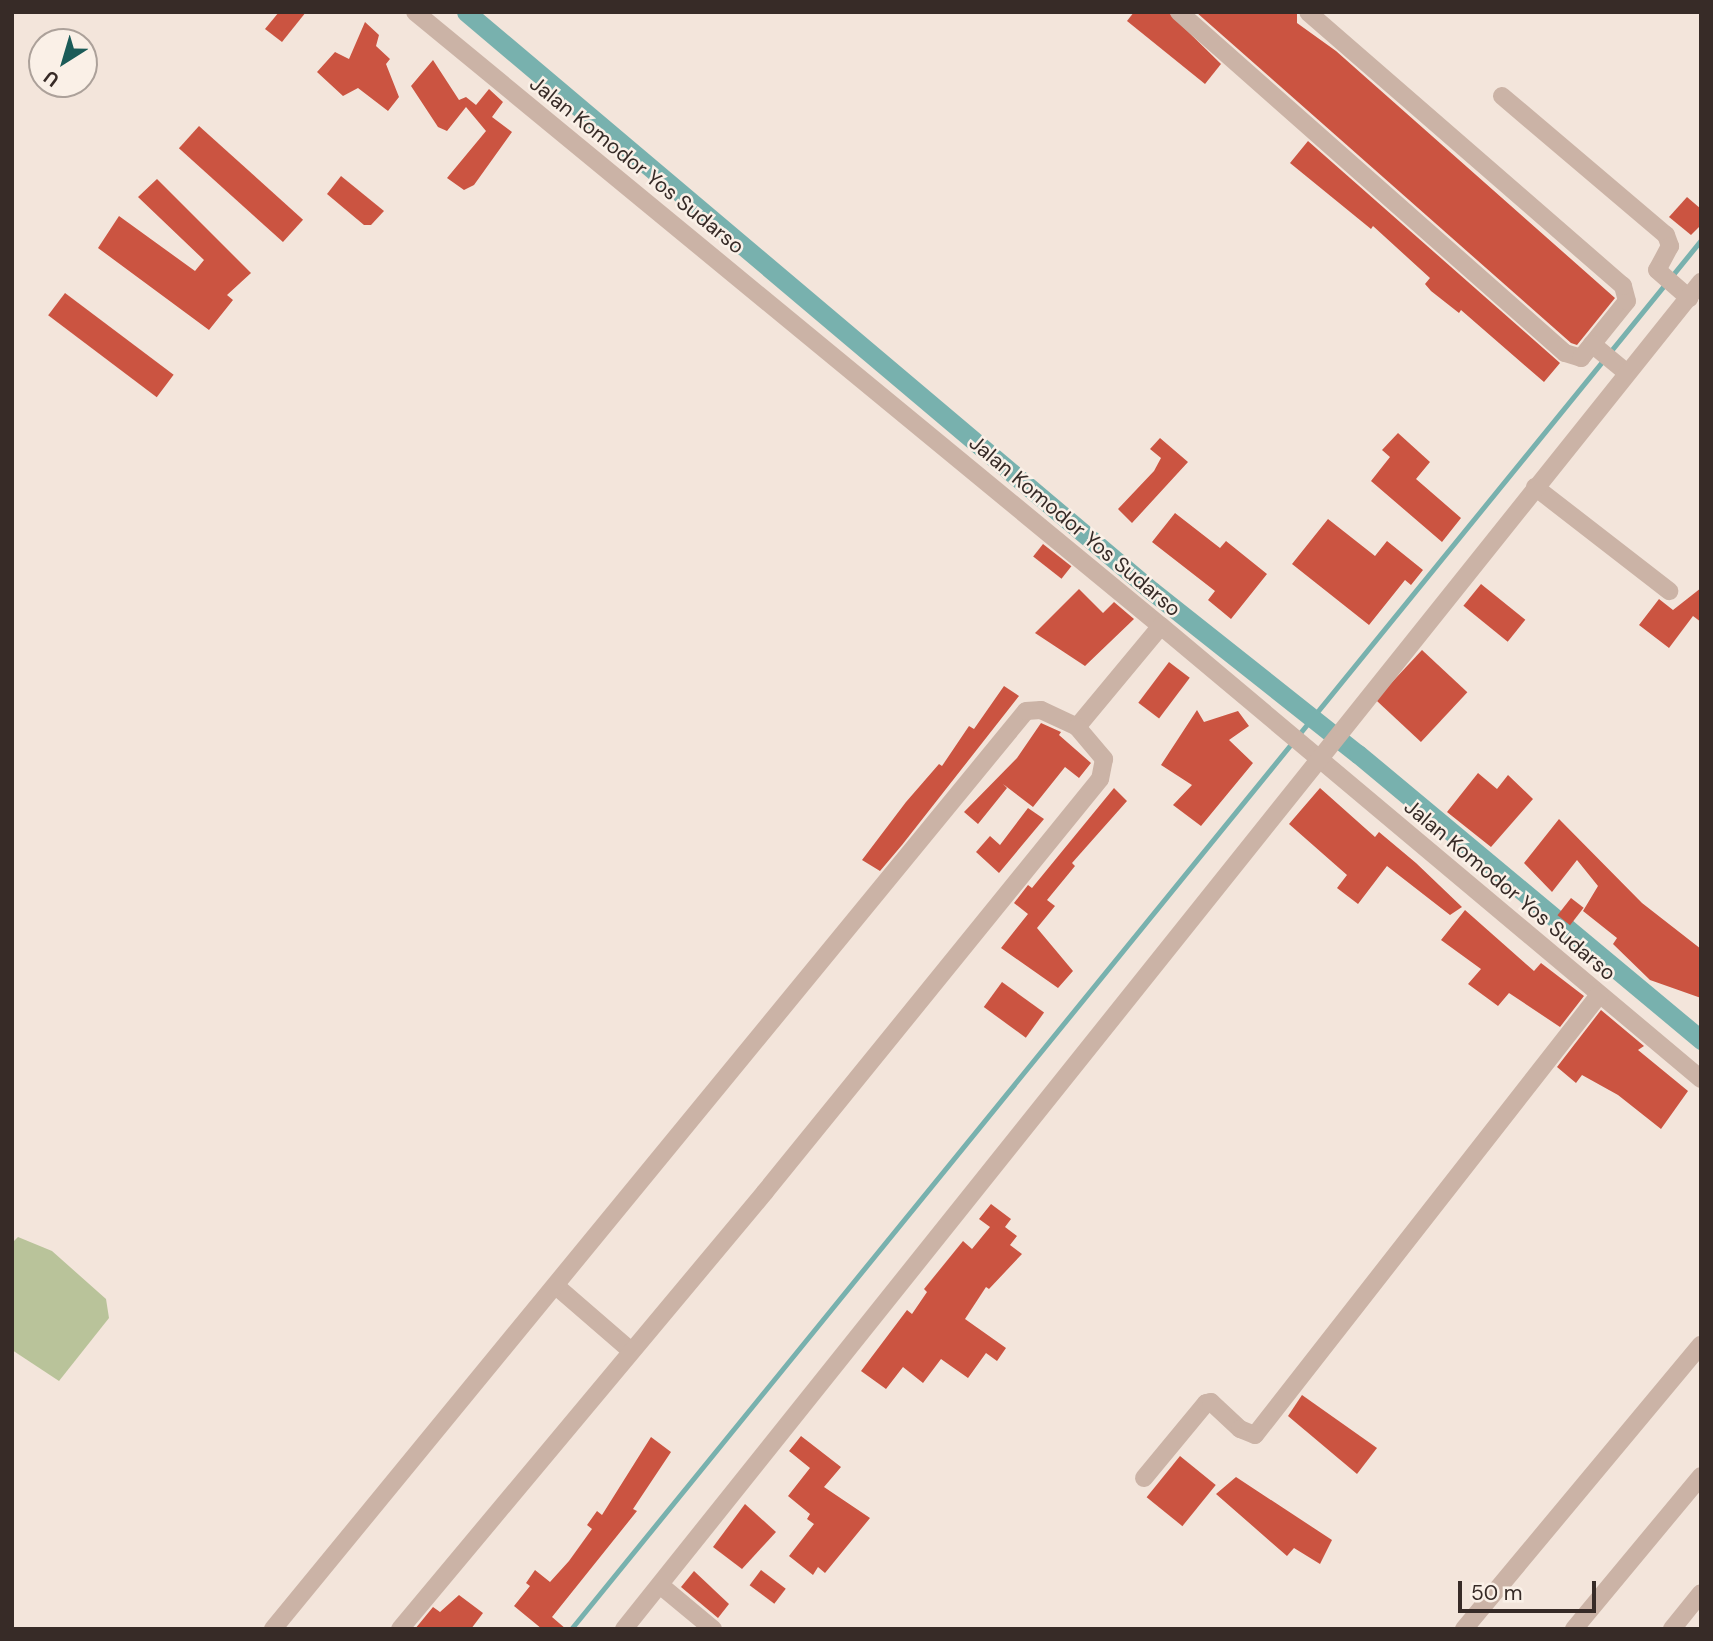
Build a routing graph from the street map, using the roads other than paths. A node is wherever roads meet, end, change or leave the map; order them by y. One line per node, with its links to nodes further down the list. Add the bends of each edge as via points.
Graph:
1 (415, 12): 11 (street, Jalan Komodor Yos Sudarso)
2 (1179, 12): 7 (street, via 1565,353 1581,358)
3 (1308, 12): 7 (street, via 1623,286 1627,301)
4 (1502, 96): 6 (street, via 1666,235 1670,246 1657,270)
5 (1701, 282): 6 (street)
6 (1686, 296): 8 (street)
7 (1596, 347): 8 (street)
8 (1624, 370): 9 (street)
9 (1535, 487): 10 (street); 13 (street)
10 (1669, 591)
11 (1161, 626): 12 (street); 13 (street, Jalan Komodor Yos Sudarso, via 1279,726)
12 (1077, 727): 16 (street, via 1041,710 1026,710); 18 (street, via 1104,759 1100,779)
13 (1318, 752): 14 (street, Jalan Komodor Yos Sudarso); 21 (street)
14 (1599, 995): 15 (street, Jalan Komodor Yos Sudarso); 20 (street, via 1255,1435 1240,1429 1211,1402 1206,1403)
15 (1701, 1079)
16 (556, 1286): 18 (street); 23 (street)
17 (1701, 1345): 27 (street)
18 (631, 1352): 24 (street)
19 (1701, 1476): 28 (street)
20 (1144, 1478)
21 (660, 1585): 25 (street); 26 (street)
22 (1701, 1593): 29 (street)
23 (274, 1629)
24 (400, 1629)
25 (624, 1629)
26 (713, 1629)
27 (1464, 1629)
28 (1574, 1629)
29 (1672, 1629)

